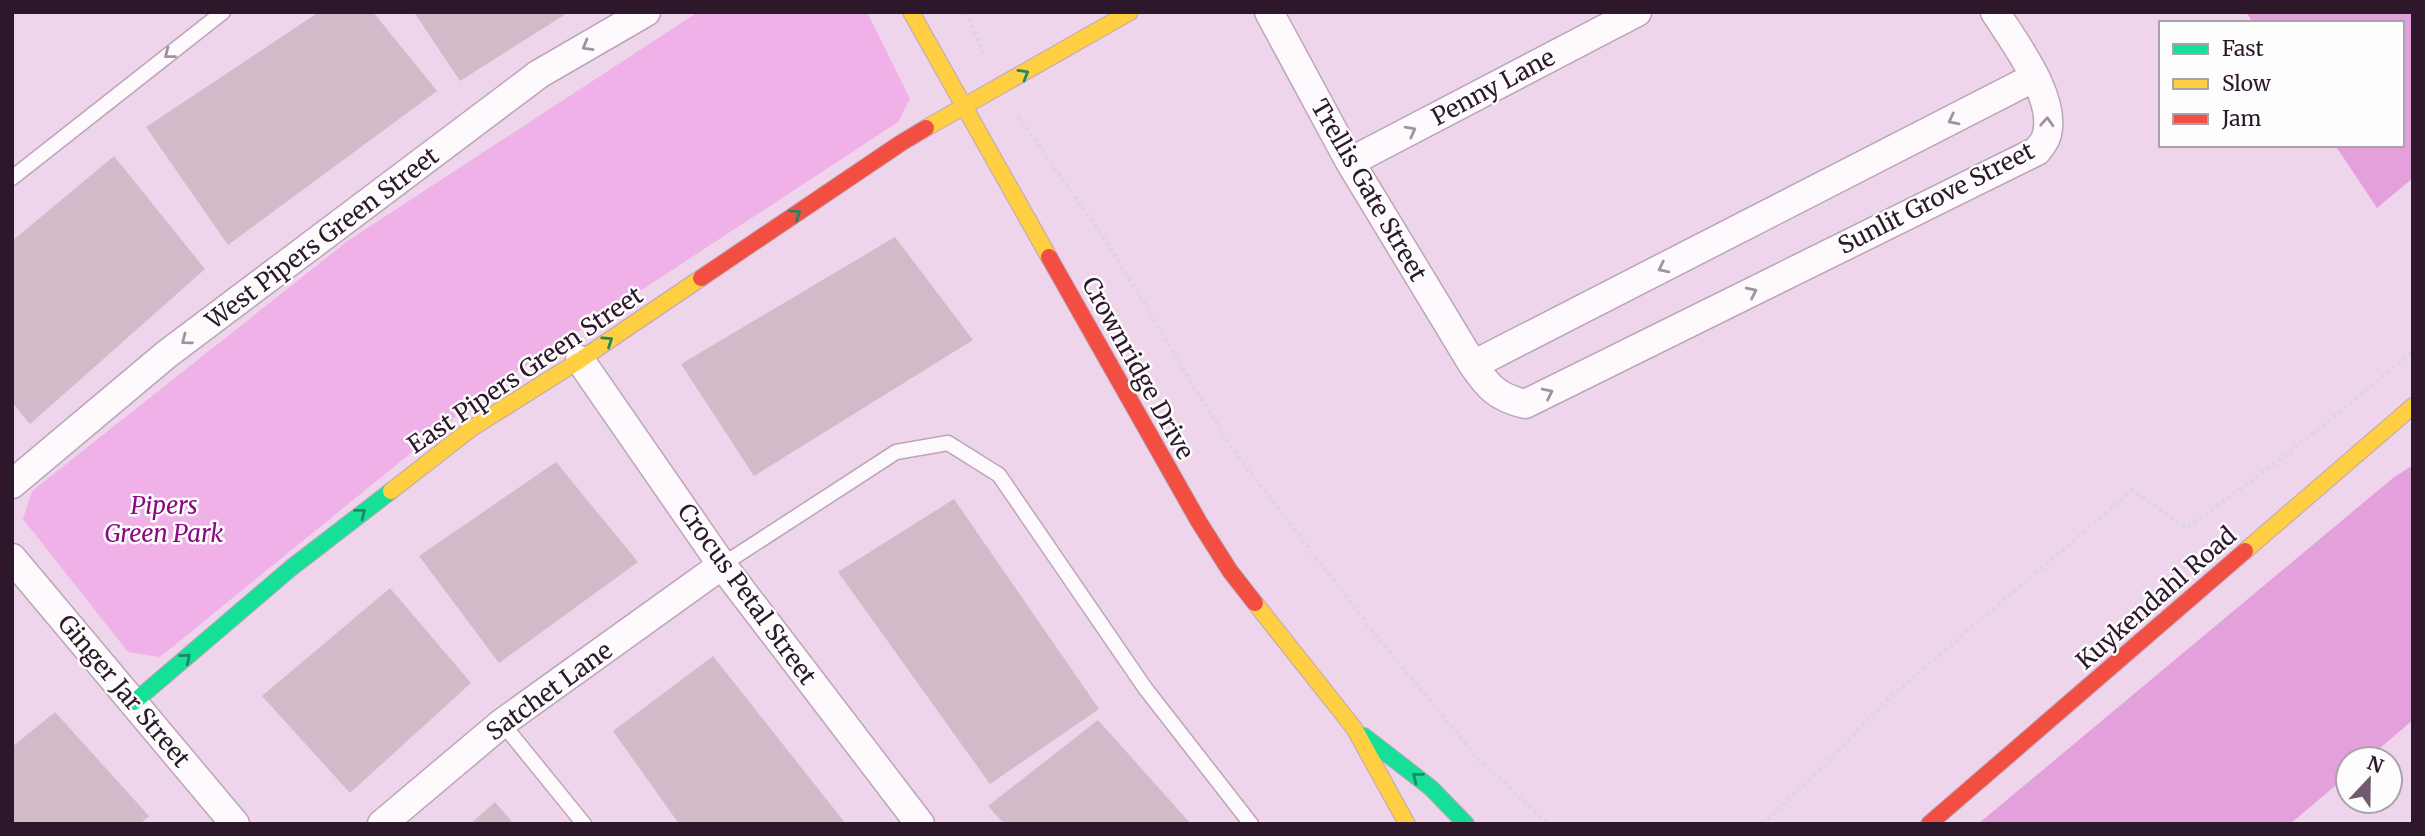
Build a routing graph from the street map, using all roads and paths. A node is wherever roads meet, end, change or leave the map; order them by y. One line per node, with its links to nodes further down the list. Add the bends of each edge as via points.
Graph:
1 (223, 12): 13 (lane, one-way to 13)
2 (646, 12): 18 (street, West Pipers Green Street, one-way to 18, via 539,74 167,355)
3 (911, 12): 11 (street, Crownridge Drive)
4 (966, 12): 10 (path)
5 (1130, 12): 10 (street, East Pipers Green Street, one-way to 5)
6 (1269, 12): 12 (street, Trellis Gate Street)
7 (1637, 12): 12 (street, Penny Lane, one-way to 7)
8 (1996, 12): 9 (street, Sunlit Grove Street)
9 (2035, 77): 16 (street, one-way to 16); 16 (street, Sunlit Grove Street, one-way to 9, via 1503,398 1525,404 2037,151 2046,136 2048,111)
10 (998, 88): 11 (street, East Pipers Green Street); 31 (path, via 1107,242 1230,446 1477,758)
11 (965, 108): 15 (street, East Pipers Green Street, one-way to 11, via 901,143); 23 (street, Crownridge Drive, via 1199,522 1230,571)
12 (1350, 162): 16 (street, Trellis Gate Street)
13 (12, 177)
14 (2413, 352): 32 (path, via 2281,459 2186,528 2133,490 1886,701)
15 (580, 360): 20 (street, Crocus Petal Street); 21 (street, East Pipers Green Street, one-way to 15, via 291,568 471,428)
16 (1473, 365)
17 (2413, 406): 33 (street, Kuykendahl Road)
18 (12, 484)
19 (12, 558): 21 (street, Ginger Jar Street)
20 (722, 565): 22 (street, Satchet Lane); 27 (street, Crocus Petal Street); 28 (lane, via 896,452 948,443 999,475 1145,688)
21 (134, 702): 24 (street, Ginger Jar Street)
22 (502, 723): 25 (street, Satchet Lane); 26 (lane)
23 (1354, 728): 29 (street, Crownridge Drive); 30 (street, Crownridge Drive, one-way to 23, via 1431,788)
24 (220, 818)
25 (382, 824)
26 (584, 824)
27 (920, 824)
28 (1251, 824)
29 (1407, 824)
30 (1466, 824)
31 (1549, 824)
32 (1762, 824)
33 (1928, 824)

